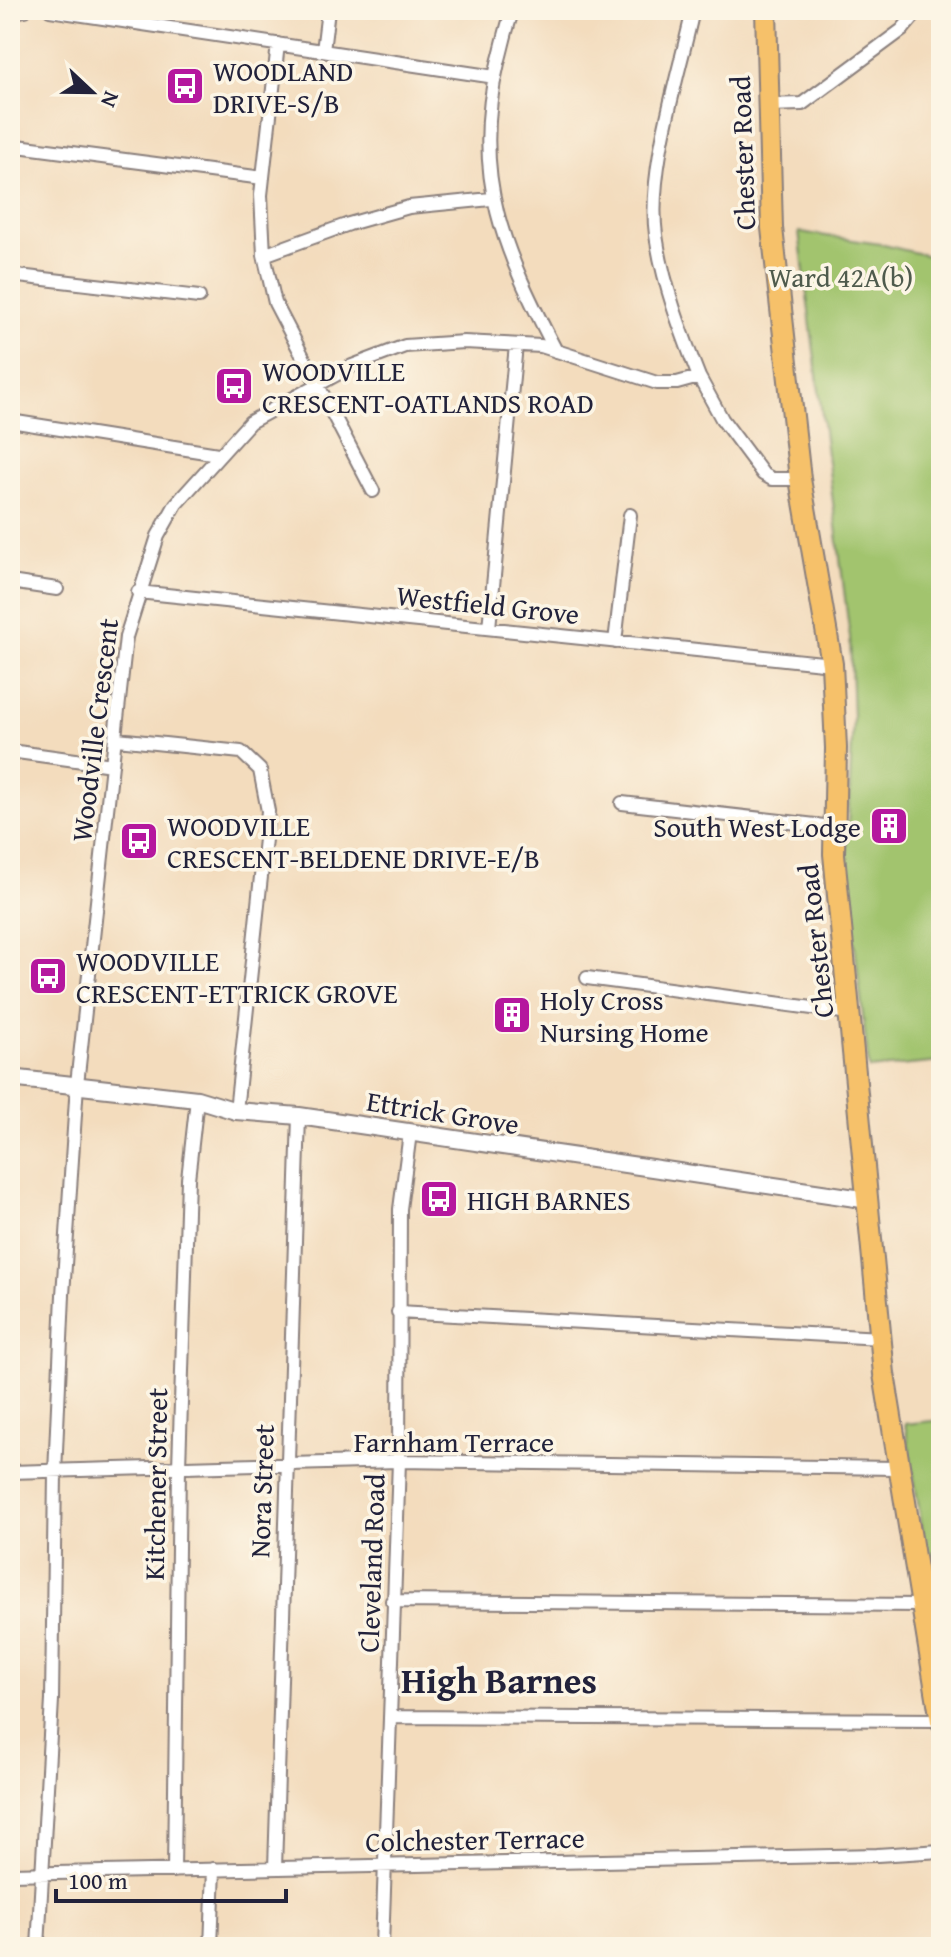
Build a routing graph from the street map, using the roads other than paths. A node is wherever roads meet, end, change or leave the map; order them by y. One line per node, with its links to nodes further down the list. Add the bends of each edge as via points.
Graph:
1 (25, 10): 8 (street)
2 (50, 10): 9 (street)
3 (328, 10): 10 (street)
4 (513, 10): 11 (street)
5 (693, 10): 21 (street, via 659,166 655,233 678,323)
6 (766, 10): 12 (main road, Chester Road)
7 (919, 10): 12 (street, via 902,30 802,104)
8 (10, 13)
9 (278, 44): 10 (street); 14 (street)
10 (323, 51): 11 (street)
11 (495, 77): 15 (street, via 487,108)
12 (766, 105): 25 (main road, Chester Road, via 772,228)
13 (10, 145): 14 (street)
14 (263, 178): 16 (street)
15 (491, 199): 16 (street, via 409,207); 20 (street, via 518,278)
16 (264, 255): 22 (street, via 275,303)
17 (10, 275): 18 (street)
18 (199, 297)
19 (516, 345): 20 (street, Woodville Crescent); 22 (street, Woodville Crescent, via 405,346); 31 (street)
20 (556, 351): 21 (street, Woodville Crescent, via 657,383)
21 (699, 377): 25 (street, via 763,474)
22 (318, 383): 24 (street, Woodville Crescent, via 250,422); 26 (street)
23 (10, 421): 24 (street)
24 (218, 454): 30 (street, Woodville Crescent, via 176,504)
25 (800, 479): 33 (main road, Chester Road)
26 (373, 491)
27 (630, 515): 32 (street)
28 (10, 582): 29 (street)
29 (57, 589)
30 (138, 592): 31 (street, Westfield Grove); 34 (street, Woodville Crescent, via 126,637)
31 (489, 628): 32 (street, Westfield Grove)
32 (615, 642): 33 (street, Westfield Grove)
33 (832, 664): 38 (main road, Chester Road)
34 (117, 739): 36 (street, Woodville Crescent); 44 (street, via 241,752 260,770 268,811)
35 (10, 751): 36 (street)
36 (112, 765): 42 (street, Woodville Crescent)
37 (622, 803): 38 (street)
38 (833, 827): 40 (main road, Chester Road)
39 (587, 978): 40 (street)
40 (850, 1013): 47 (main road, Chester Road)
41 (10, 1078): 42 (street, Ettrick Grove)
42 (77, 1084): 43 (street, Ettrick Grove); 55 (street, Woodville Crescent)
43 (197, 1099): 44 (street, Ettrick Grove); 52 (street, Kitchener Street, via 188,1179)
44 (236, 1111): 45 (street, Ettrick Grove)
45 (299, 1116): 46 (street, Ettrick Grove); 51 (street, Nora Street)
46 (410, 1133): 47 (street, Ettrick Grove); 48 (street, Cleveland Road, via 400,1209)
47 (869, 1200): 49 (main road, Chester Road)
48 (398, 1312): 49 (street); 50 (street, Cleveland Road)
49 (881, 1338): 53 (main road, Chester Road)
50 (399, 1461): 51 (street, Farnham Terrace); 53 (street, Farnham Terrace); 56 (street, Cleveland Road)
51 (285, 1465): 52 (street, Farnham Terrace); 62 (street, Nora Street)
52 (179, 1467): 55 (street, Farnham Terrace); 64 (street, Kitchener Street)
53 (897, 1468): 57 (main road, Chester Road)
54 (10, 1472): 55 (street, Farnham Terrace)
55 (55, 1473): 66 (street, Woodville Crescent, via 52,1700)
56 (392, 1601): 57 (street); 58 (street, Cleveland Road)
57 (922, 1605): 59 (main road, Chester Road)
58 (390, 1717): 59 (street); 61 (street, Cleveland Road)
59 (941, 1720)
60 (941, 1851): 61 (street, Colchester Terrace)
61 (385, 1865): 62 (street, Colchester Terrace); 69 (street, Cleveland Road)
62 (275, 1868): 63 (street, Colchester Terrace)
63 (214, 1869): 64 (street, Colchester Terrace); 68 (street)
64 (174, 1871): 66 (street, Colchester Terrace)
65 (10, 1874): 66 (street, Colchester Terrace)
66 (40, 1874): 67 (street, Woodville Crescent)
67 (38, 1947)
68 (211, 1947)
69 (382, 1947)

